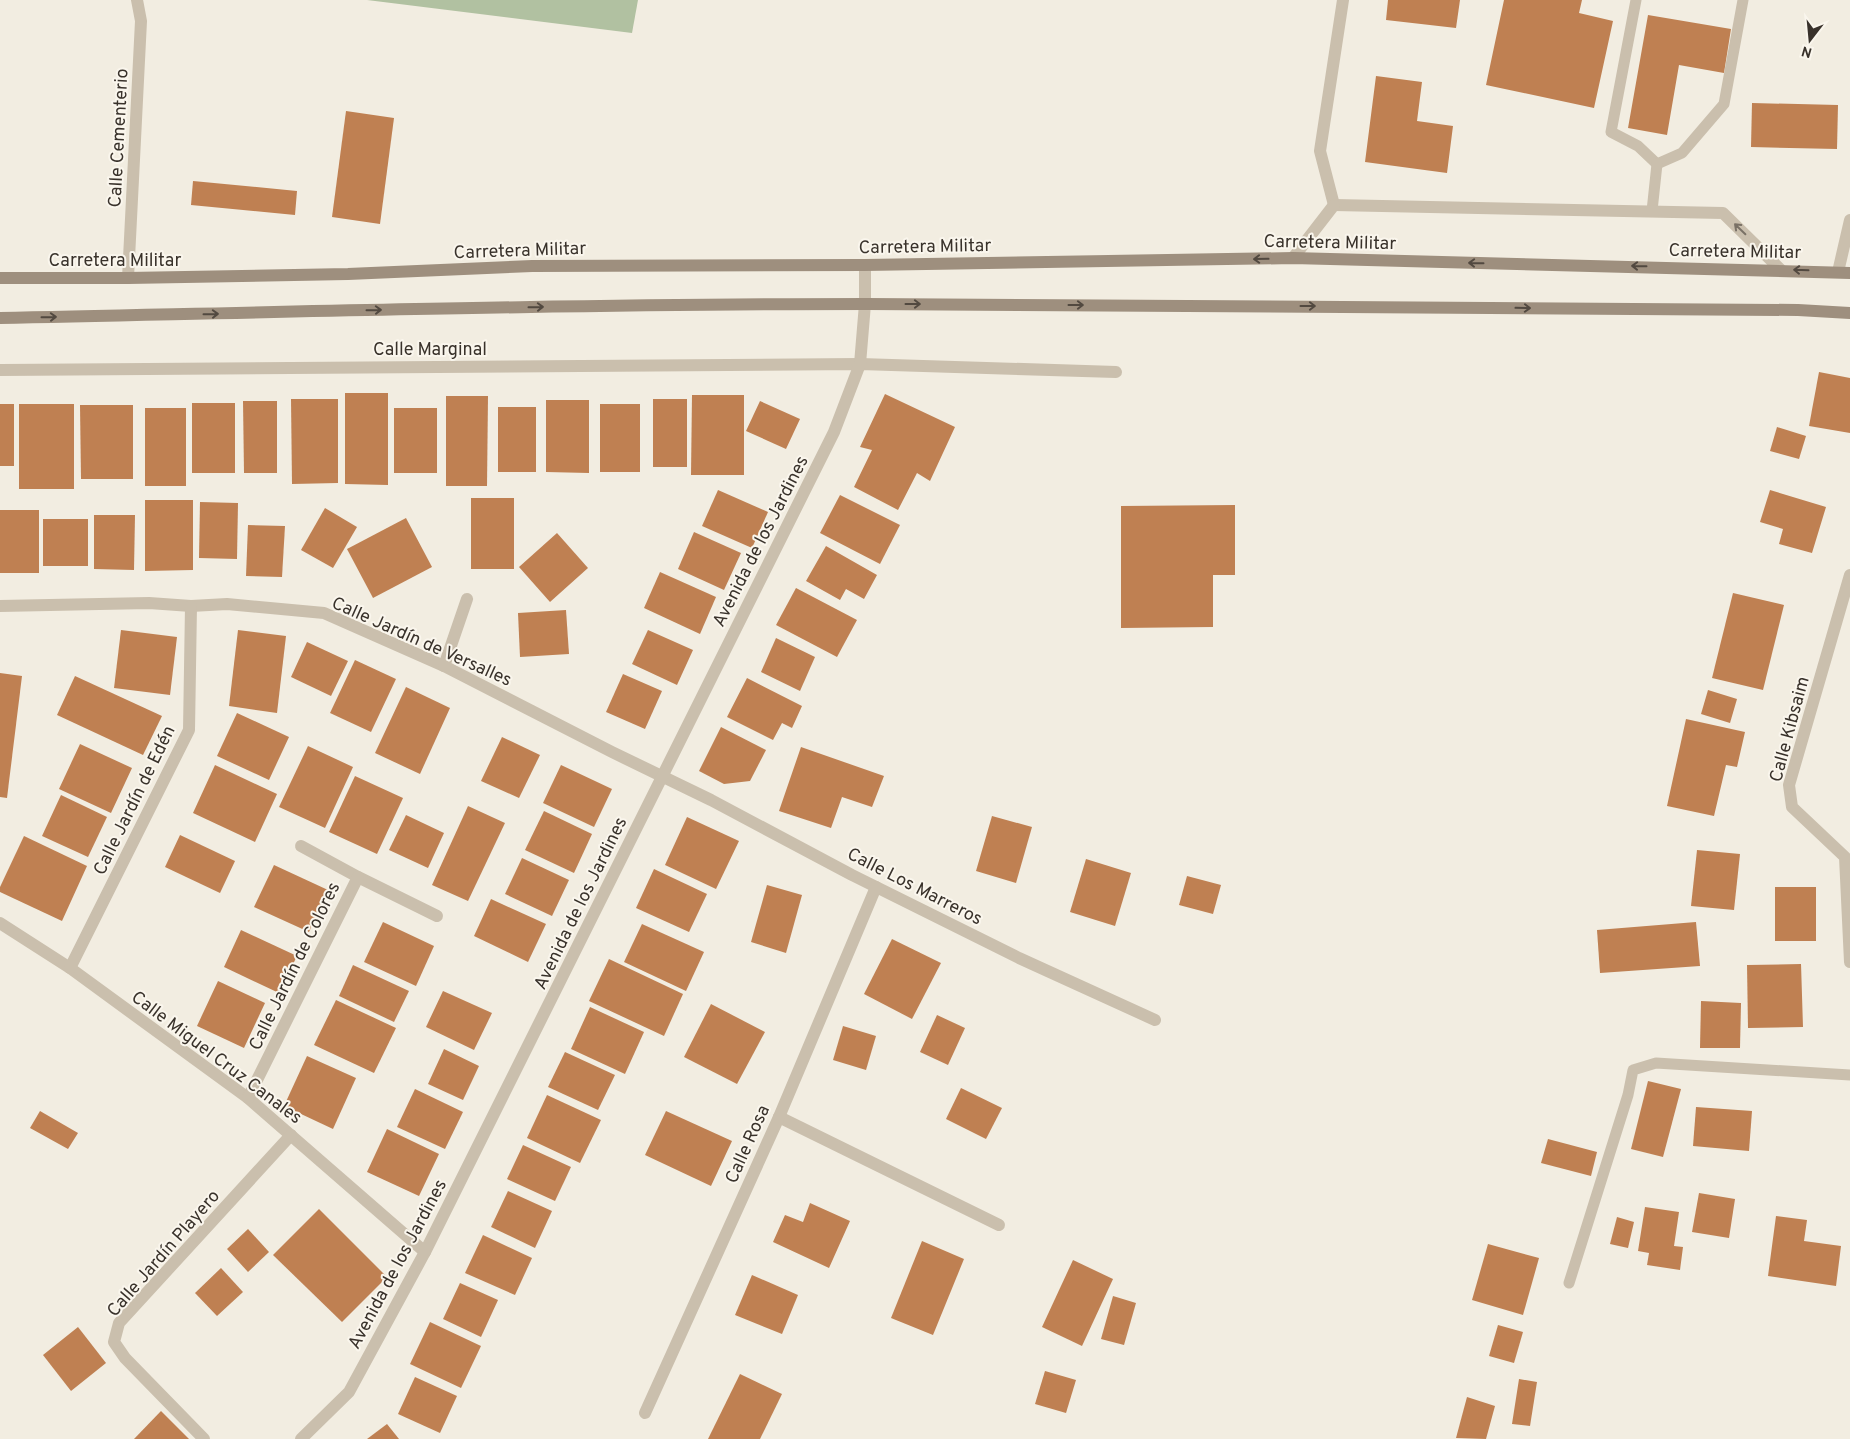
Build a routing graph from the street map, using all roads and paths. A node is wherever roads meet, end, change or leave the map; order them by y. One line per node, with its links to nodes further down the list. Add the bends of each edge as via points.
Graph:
1 (137, 0): 14 (street, Calle Cementerio, via 141,21)
2 (1344, 0): 6 (street, via 1320,151)
3 (1636, 0): 5 (lane, via 1611,132 1638,146)
4 (1743, 0): 5 (lane, via 1724,104 1682,153)
5 (1657, 164): 7 (lane)
6 (1334, 205): 7 (street); 9 (street)
7 (1652, 211): 11 (street, one-way to 7, via 1723,213)
8 (1850, 220): 12 (street)
9 (1293, 258): 10 (main road, Carretera Militar, one-way to 10); 11 (main road, Carretera Militar, one-way to 9)
10 (865, 265): 14 (main road, Carretera Militar, via 532,266 348,274); 15 (street, Avenida de los Jardines)
11 (1782, 270): 12 (main road, Carretera Militar, one-way to 11)
12 (1844, 272)
13 (0, 278): 14 (main road, Carretera Militar)
14 (128, 278)
15 (864, 304): 16 (main road, one-way to 16, via 1394,306); 17 (main road, one-way to 15); 18 (street, Avenida de los Jardines)
16 (1850, 313)
17 (0, 318)
18 (860, 364): 19 (street, Calle Marginal); 20 (street, Calle Marginal); 26 (street, Avenida de los Jardines, via 834,432)
19 (0, 370)
20 (1116, 372)
21 (1850, 575): 32 (street, Calle Kibsaim, via 1789,785 1792,807 1845,858)
22 (467, 600): 25 (street)
23 (0, 606): 24 (street, Calle Jardín de Versalles, via 149,603)
24 (191, 606): 25 (street, Calle Jardín de Versalles, via 227,604 324,613); 33 (street, Calle Jardín de Edén, via 189,730)
25 (444, 666): 26 (street, Calle Jardín de Versalles)
26 (662, 777): 29 (street, Calle Los Marreros); 40 (street, Avenida de los Jardines)
27 (302, 846): 28 (street, Calle Jardín de Colores)
28 (358, 876): 30 (street, Calle Jardín de Colores); 36 (street, Calle Jardín de Colores)
29 (876, 887): 34 (street, Calle Los Marreros, via 1019,958); 37 (street, Calle Rosa)
30 (437, 916)
31 (0, 923): 33 (street, Calle Miguel Cruz Canales)
32 (1850, 962)
33 (70, 968): 36 (street, Calle Miguel Cruz Canales)
34 (1155, 1020)
35 (1850, 1076): 41 (lane, via 1656,1063 1633,1070)
36 (248, 1098): 38 (street, Calle Miguel Cruz Canales)
37 (779, 1117): 39 (street); 42 (street, Calle Rosa)
38 (291, 1135): 40 (street, Calle Miguel Cruz Canales); 43 (street, Calle Jardín Playero, via 119,1323 114,1342 125,1358)
39 (998, 1225)
40 (425, 1252): 44 (street, Avenida de los Jardines, via 349,1392)
41 (1569, 1283)
42 (645, 1413)
43 (204, 1439)
44 (301, 1439)

